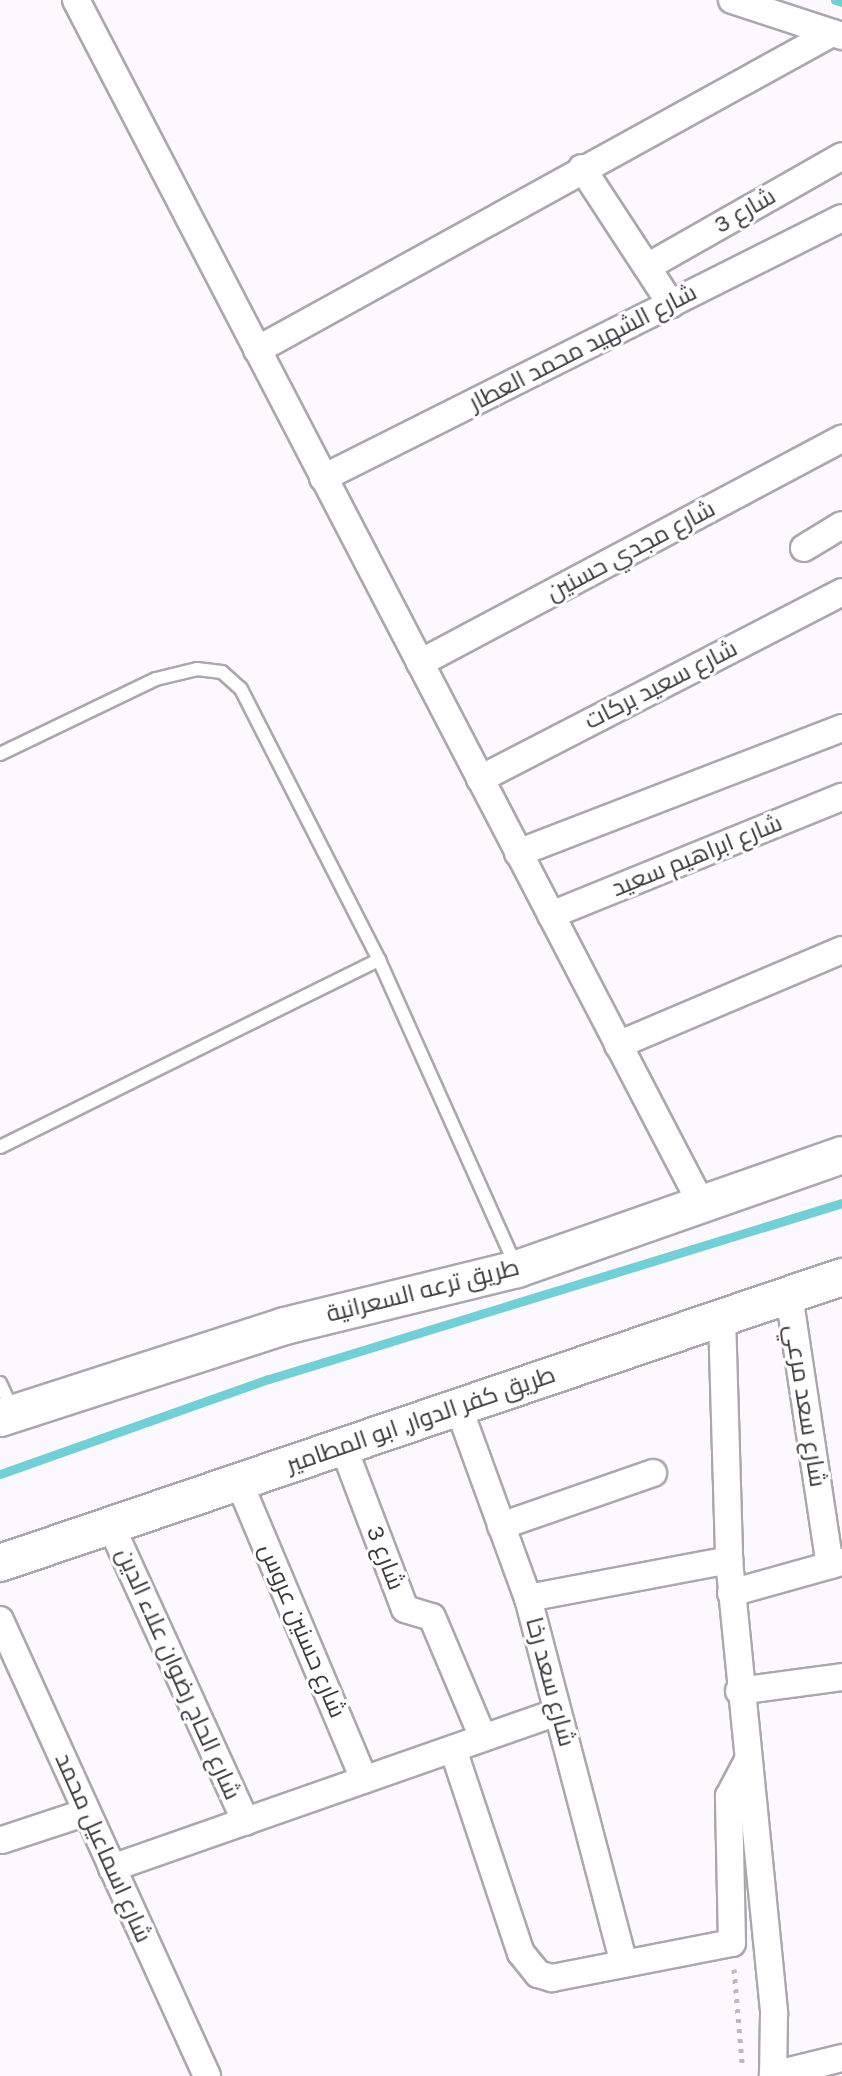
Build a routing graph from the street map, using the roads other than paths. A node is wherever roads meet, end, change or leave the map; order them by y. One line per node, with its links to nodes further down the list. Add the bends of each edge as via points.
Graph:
1 (76, 0): 9 (street)
2 (732, 0): 3 (street)
3 (837, 35): 5 (street)
4 (842, 156): 7 (street, شارع 3)
5 (582, 168): 7 (street); 9 (street)
6 (842, 218): 8 (street, شارع الشهيد محمد العطار)
7 (647, 267): 8 (street)
8 (671, 304): 11 (street, شارع الشهيد محمد العطار)
9 (257, 350): 11 (street)
10 (842, 439): 15 (street, شارع مجدي حسنين)
11 (323, 478): 15 (street)
12 (842, 525): 13 (street)
13 (804, 548)
14 (842, 592): 18 (street, شارع سعيد بركات)
15 (420, 663): 18 (street)
16 (842, 728): 20 (street)
17 (0, 754): 23 (lane, via 156,679 197,669 222,672 241,689)
18 (480, 779): 20 (street)
19 (842, 797): 21 (street, شارع ابراهيم سعيد)
20 (518, 853): 21 (street)
21 (551, 915): 24 (street)
22 (842, 950): 24 (street)
23 (379, 960): 25 (lane); 28 (lane)
24 (618, 1045): 27 (street)
25 (0, 1147)
26 (842, 1155): 27 (main road, طريق ترعه السعرانية)
27 (701, 1203): 28 (main road, طريق ترعه السعرانية)
28 (517, 1269): 32 (main road, طريق ترعه السعرانية, via 285,1326)
29 (842, 1277): 30 (main road, طريق كفر الدوار, ابو المطامير)
30 (789, 1295): 31 (main road, طريق كفر الدوار, ابو المطامير); 41 (street, شارع سعد مرعي)
31 (722, 1317): 33 (main road, طريق كفر الدوار, ابو المطامير); 39 (street)
32 (5, 1405)
33 (458, 1406): 34 (main road, طريق كفر الدوار, ابو المطامير); 38 (street, شارع سعد رخا)
34 (343, 1446): 36 (main road, طريق كفر الدوار, ابو المطامير); 48 (street, شارع 3, via 405,1609 432,1617)
35 (653, 1473): 38 (street)
36 (239, 1482): 37 (main road, طريق كفر الدوار, ابو المطامير); 51 (street, شارع حسنين عروس)
37 (111, 1526): 40 (main road, طريق كفر الدوار, ابو المطامير); 53 (street, شارع الحاج رضوان علاء الدين)
38 (501, 1526): 43 (street, شارع سعد رخا)
39 (729, 1560): 42 (street); 43 (street)
40 (0, 1563)
41 (836, 1563): 42 (street)
42 (731, 1593): 46 (street)
43 (528, 1598): 47 (street, شارع سعد رخا)
44 (0, 1620): 52 (street, شارع اسماعيل محمد)
45 (842, 1677): 46 (street)
46 (739, 1691): 50 (street)
47 (558, 1712): 48 (street); 56 (street, شارع سعد رخا)
48 (483, 1738): 49 (street)
49 (453, 1749): 51 (street); 56 (street, via 528,1966 552,1978)
50 (748, 1761): 56 (street, via 729,1796 732,1943); 59 (street, via 774,2014)
51 (364, 1780): 53 (street)
52 (87, 1812): 54 (street); 55 (street, شارع اسماعيل محمد)
53 (246, 1822): 55 (street)
54 (2, 1840)
55 (112, 1868): 58 (street, شارع اسماعيل محمد)
56 (624, 1964)
57 (842, 2058): 59 (street)
58 (207, 2076)
59 (773, 2076)

